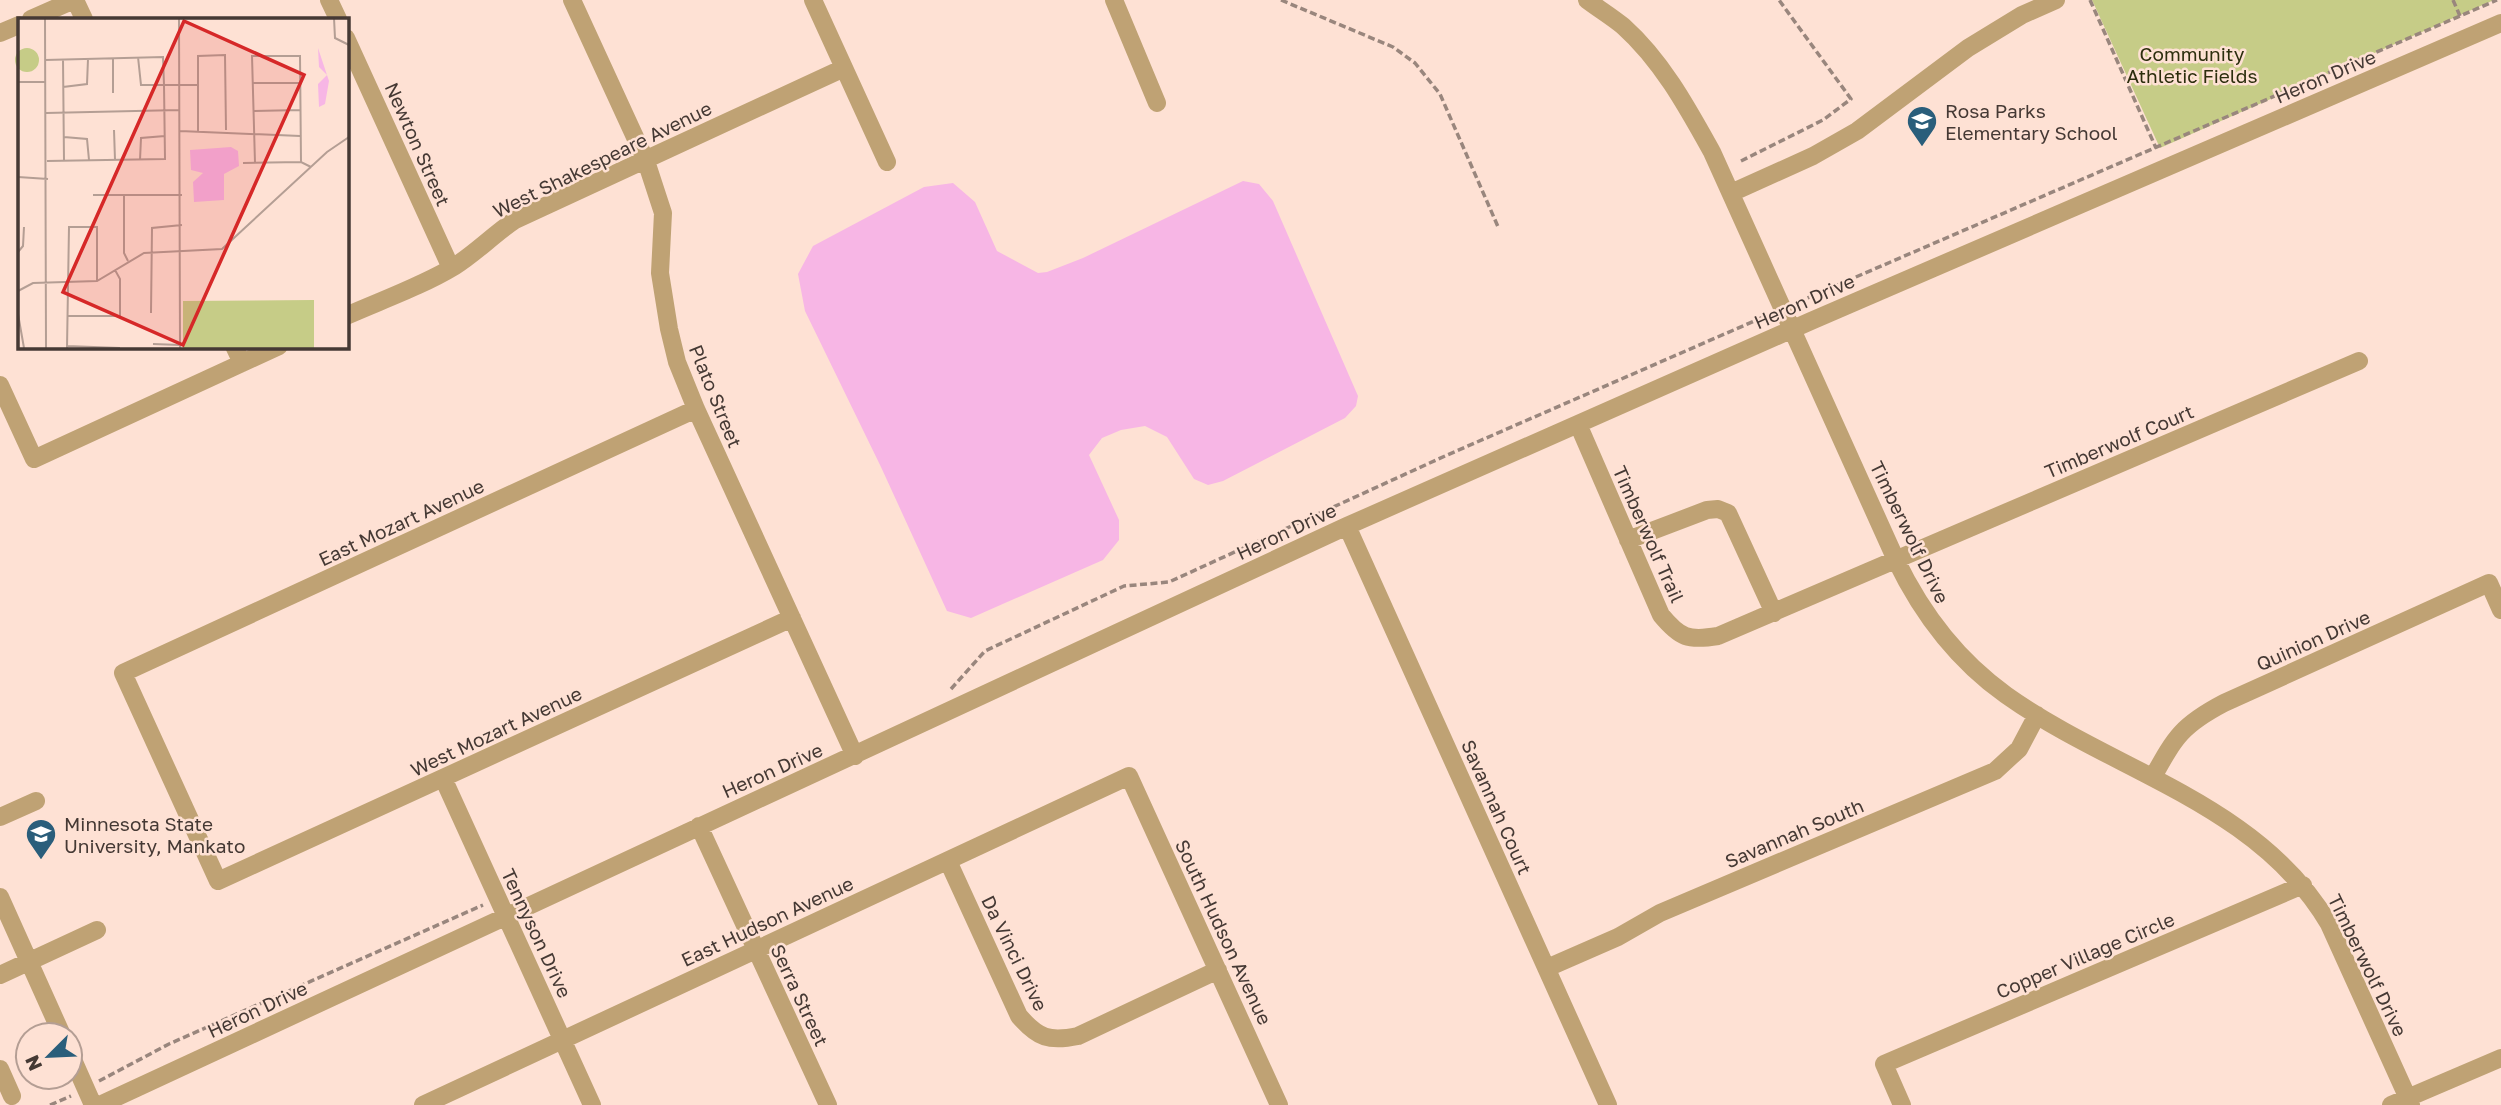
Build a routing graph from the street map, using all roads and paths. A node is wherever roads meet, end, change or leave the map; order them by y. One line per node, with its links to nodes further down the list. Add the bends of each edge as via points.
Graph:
1 (74, 0): 14 (street); 15 (street)
2 (329, 0): 16 (street)
3 (572, 0): 24 (street, Plato Street)
4 (813, 0): 21 (street)
5 (1114, 0): 22 (street)
6 (1281, 0): 28 (path, via 1393,47 1415,63 1440,94)
7 (1587, 0): 27 (street, Timberwolf Drive, via 1623,26 1660,66 1687,106)
8 (1779, 0): 25 (path, via 1851,99 1823,120)
9 (2056, 0): 27 (street, via 1968,48 1857,131)
10 (2090, 0): 23 (path)
11 (2453, 0): 13 (path)
12 (2497, 0): 13 (path)
13 (2460, 16): 23 (path)
14 (33, 18)
15 (83, 18)
16 (338, 18)
17 (2501, 23): 33 (street, Heron Drive)
18 (18, 25): 19 (street)
19 (0, 33)
20 (348, 42): 29 (street, Newton Street)
21 (844, 68): 24 (street, West Shakespeare Avenue); 26 (street)
22 (1157, 103)
23 (2156, 148): 30 (path)
24 (646, 161): 29 (street, West Shakespeare Avenue, via 515,220); 39 (street, Plato Street, via 663,213 660,273 669,329)
25 (1741, 161)
26 (887, 162)
27 (1731, 193): 33 (street, Timberwolf Drive)
28 (1499, 229)
29 (451, 268): 31 (street, West Shakespeare Avenue)
30 (1802, 300)
31 (348, 315)
32 (1760, 319): 47 (path, via 1169,582 1124,586 985,650)
33 (1792, 329): 40 (street, Heron Drive); 43 (street, Timberwolf Drive)
34 (235, 348): 37 (street)
35 (275, 348): 37 (street)
36 (2359, 361): 43 (street, Timberwolf Court)
37 (242, 363): 38 (street, via 34,459)
38 (0, 385)
39 (696, 409): 46 (street, Plato Street); 57 (street, East Mozart Avenue, via 123,673)
40 (1578, 424): 41 (street, Heron Drive); 42 (street, Timberwolf Trail)
41 (1347, 526): 49 (street, Heron Drive); 65 (street, Savannah Court)
42 (1628, 540): 45 (street, Timberwolf Trail, via 1661,615 1673,631 1689,639 1718,636); 45 (street, via 1707,510 1728,513)
43 (1896, 560): 45 (street, Timberwolf Trail); 48 (street, Timberwolf Drive, via 1926,615 1950,645 1977,672)
44 (2501, 610): 51 (street, Quinion Drive, via 2489,583 2224,703 2174,740)
45 (1774, 613)
46 (792, 618): 49 (street, Plato Street); 52 (street, West Mozart Avenue)
47 (950, 690)
48 (2037, 715): 51 (street, Timberwolf Drive); 65 (street, Savannah South, via 2019,749 1995,771 1660,913)
49 (855, 755): 55 (street, Heron Drive)
50 (1129, 776): 56 (street, East Hudson Avenue); 66 (street, South Hudson Avenue)
51 (2153, 777): 58 (street, Timberwolf Drive, via 2254,839)
52 (443, 779): 57 (street, West Mozart Avenue); 60 (street, Tennyson Drive)
53 (36, 801): 54 (street)
54 (0, 817)
55 (699, 826): 61 (street, Heron Drive); 63 (street, Serra Street)
56 (948, 861): 63 (street, East Hudson Avenue); 66 (street, Da Vinci Drive, via 1019,1016 1044,1038 1077,1036)
57 (218, 881)
58 (2302, 885): 74 (street, Timberwolf Drive, via 2343,951); 82 (street, Copper Village Circle, via 1884,1063)
59 (0, 897): 64 (street)
60 (499, 898): 61 (street, Tennyson Drive); 73 (path, via 169,1044)
61 (507, 916): 69 (street, Tennyson Drive); 76 (street, Heron Drive)
62 (97, 930): 64 (street)
63 (756, 950): 69 (street, East Hudson Avenue); 79 (street, Serra Street)
64 (29, 961): 67 (street); 68 (street)
65 (1547, 968): 81 (street, Savannah Court)
66 (1218, 970): 80 (street, South Hudson Avenue)
67 (0, 975)
68 (56, 1021)
69 (563, 1039): 77 (street, East Hudson Avenue); 78 (street, Tennyson Drive)
70 (2501, 1058): 74 (street)
71 (0, 1069): 72 (street)
72 (12, 1096)
73 (90, 1097): 75 (path)
74 (2403, 1103)
75 (50, 1105)
76 (100, 1105)
77 (424, 1105)
78 (592, 1105)
79 (828, 1105)
80 (1279, 1105)
81 (1608, 1105)
82 (1902, 1105)

